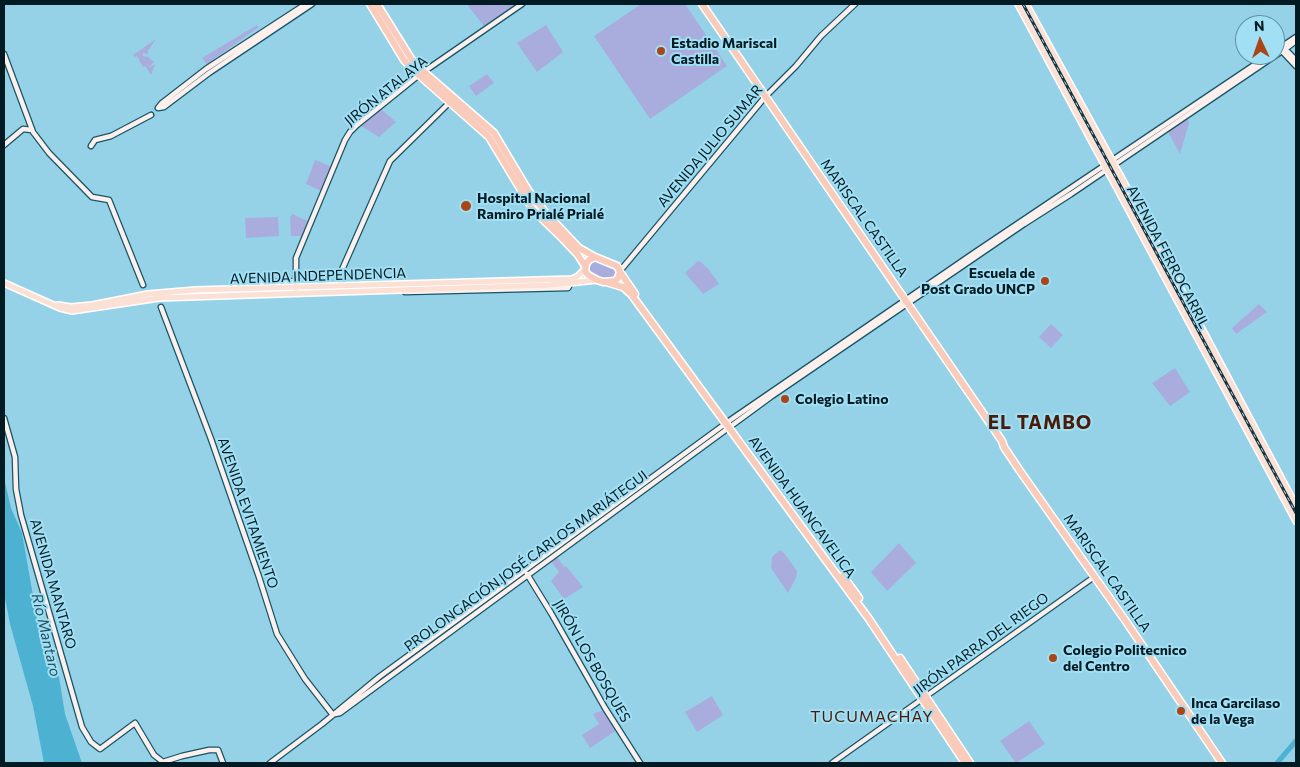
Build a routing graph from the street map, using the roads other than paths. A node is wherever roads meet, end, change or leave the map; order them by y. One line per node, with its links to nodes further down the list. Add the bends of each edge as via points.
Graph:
1 (306, 4): 2 (street, via 206,70 158,108 164,107)
2 (312, 4)
3 (370, 4): 22 (highway, via 404,60)
4 (377, 4): 22 (highway)
5 (522, 4): 22 (street, JIRÓN ATALAYA)
6 (697, 4): 23 (highway)
7 (702, 4): 23 (highway, MARISCAL CASTILLA)
8 (855, 4): 23 (street, AVENIDA JULIO SUMAR)
9 (1018, 4): 31 (main road, AVENIDA FERROCARRIL)
10 (1026, 4): 30 (main road, AVENIDA FERROCARRIL)
11 (1296, 36): 13 (street)
12 (1296, 41): 14 (street)
13 (1285, 46)
14 (1285, 47)
15 (1285, 51): 18 (street)
16 (1285, 53): 21 (street)
17 (4, 54): 26 (street)
18 (1296, 60)
19 (1254, 65): 30 (street)
20 (1258, 65): 30 (street)
21 (1296, 66)
22 (422, 74): 24 (highway); 29 (highway, via 494,133); 37 (street, JIRÓN ATALAYA, via 357,125 345,140 296,258)
23 (764, 98): 35 (street, AVENIDA JULIO SUMAR); 46 (highway, MARISCAL CASTILLA)
24 (450, 102): 29 (highway); 43 (street, via 390,161 342,272)
25 (151, 115): 28 (street, via 111,136 95,140)
26 (32, 130): 27 (street, via 23,129); 42 (street, via 49,153 92,197 109,200)
27 (4, 145)
28 (91, 146)
29 (504, 155): 32 (highway)
30 (1113, 162): 31 (street); 50 (main road, AVENIDA FERROCARRIL)
31 (1106, 167): 46 (street, PROLONGACIÓN JOSÉ CARLOS MARIÁTEGUI); 51 (main road, AVENIDA FERROCARRIL)
32 (558, 230): 33 (highway); 34 (highway)
33 (595, 257): 34 (highway); 35 (highway)
34 (585, 267): 36 (highway, via 588,275); 43 (main road, AVENIDA INDEPENDENCIA, via 572,279)
35 (618, 269): 39 (highway, via 616,280); 49 (highway, AVENIDA HUANCAVELICA)
36 (597, 280): 39 (highway, AVENIDA HUANCAVELICA); 41 (main road, AVENIDA INDEPENDENCIA)
37 (296, 281): 40 (street, AVENIDA INDEPENDENCIA); 44 (street, JIRÓN ATALAYA)
38 (4, 282): 44 (main road, AVENIDA INDEPENDENCIA, via 72,312 159,298)
39 (606, 282): 49 (highway, AVENIDA HUANCAVELICA, via 623,287 631,294)
40 (256, 283)
41 (571, 283): 44 (main road, AVENIDA INDEPENDENCIA); 45 (street, AVENIDA INDEPENDENCIA, via 568,288)
42 (143, 285)
43 (341, 286): 44 (main road, AVENIDA INDEPENDENCIA)
44 (296, 290)
45 (256, 297)
46 (906, 303): 49 (street, PROLONGACIÓN JOSÉ CARLOS MARIÁTEGUI); 53 (highway, MARISCAL CASTILLA)
47 (161, 307): 55 (street, AVENIDA EVITAMIENTO, via 260,577 277,634 305,679)
48 (4, 418): 56 (street, AVENIDA MANTARO, via 14,457 20,510 82,727 91,742 100,749 136,723 154,755 163,762 218,750)
49 (729, 424): 52 (street, PROLONGACIÓN JOSÉ CARLOS MARIÁTEGUI); 54 (highway, AVENIDA HUANCAVELICA, via 872,616)
50 (1296, 506)
51 (1296, 522)
52 (526, 573): 55 (street, PROLONGACIÓN JOSÉ CARLOS MARIÁTEGUI, via 340,713); 58 (street, JIRÓN LOS BOSQUES)
53 (1094, 577): 54 (street, JIRÓN PARRA DEL RIEGO); 62 (highway, MARISCAL CASTILLA)
54 (924, 698): 59 (street, JIRÓN PARRA DEL RIEGO); 60 (highway, AVENIDA HUANCAVELICA); 61 (highway, AVENIDA HUANCAVELICA)
55 (333, 715): 57 (street, PROLONGACIÓN JOSÉ CARLOS MARIÁTEGUI)
56 (223, 763)
57 (270, 763)
58 (640, 763)
59 (832, 763)
60 (964, 763)
61 (970, 763)
62 (1222, 763)

